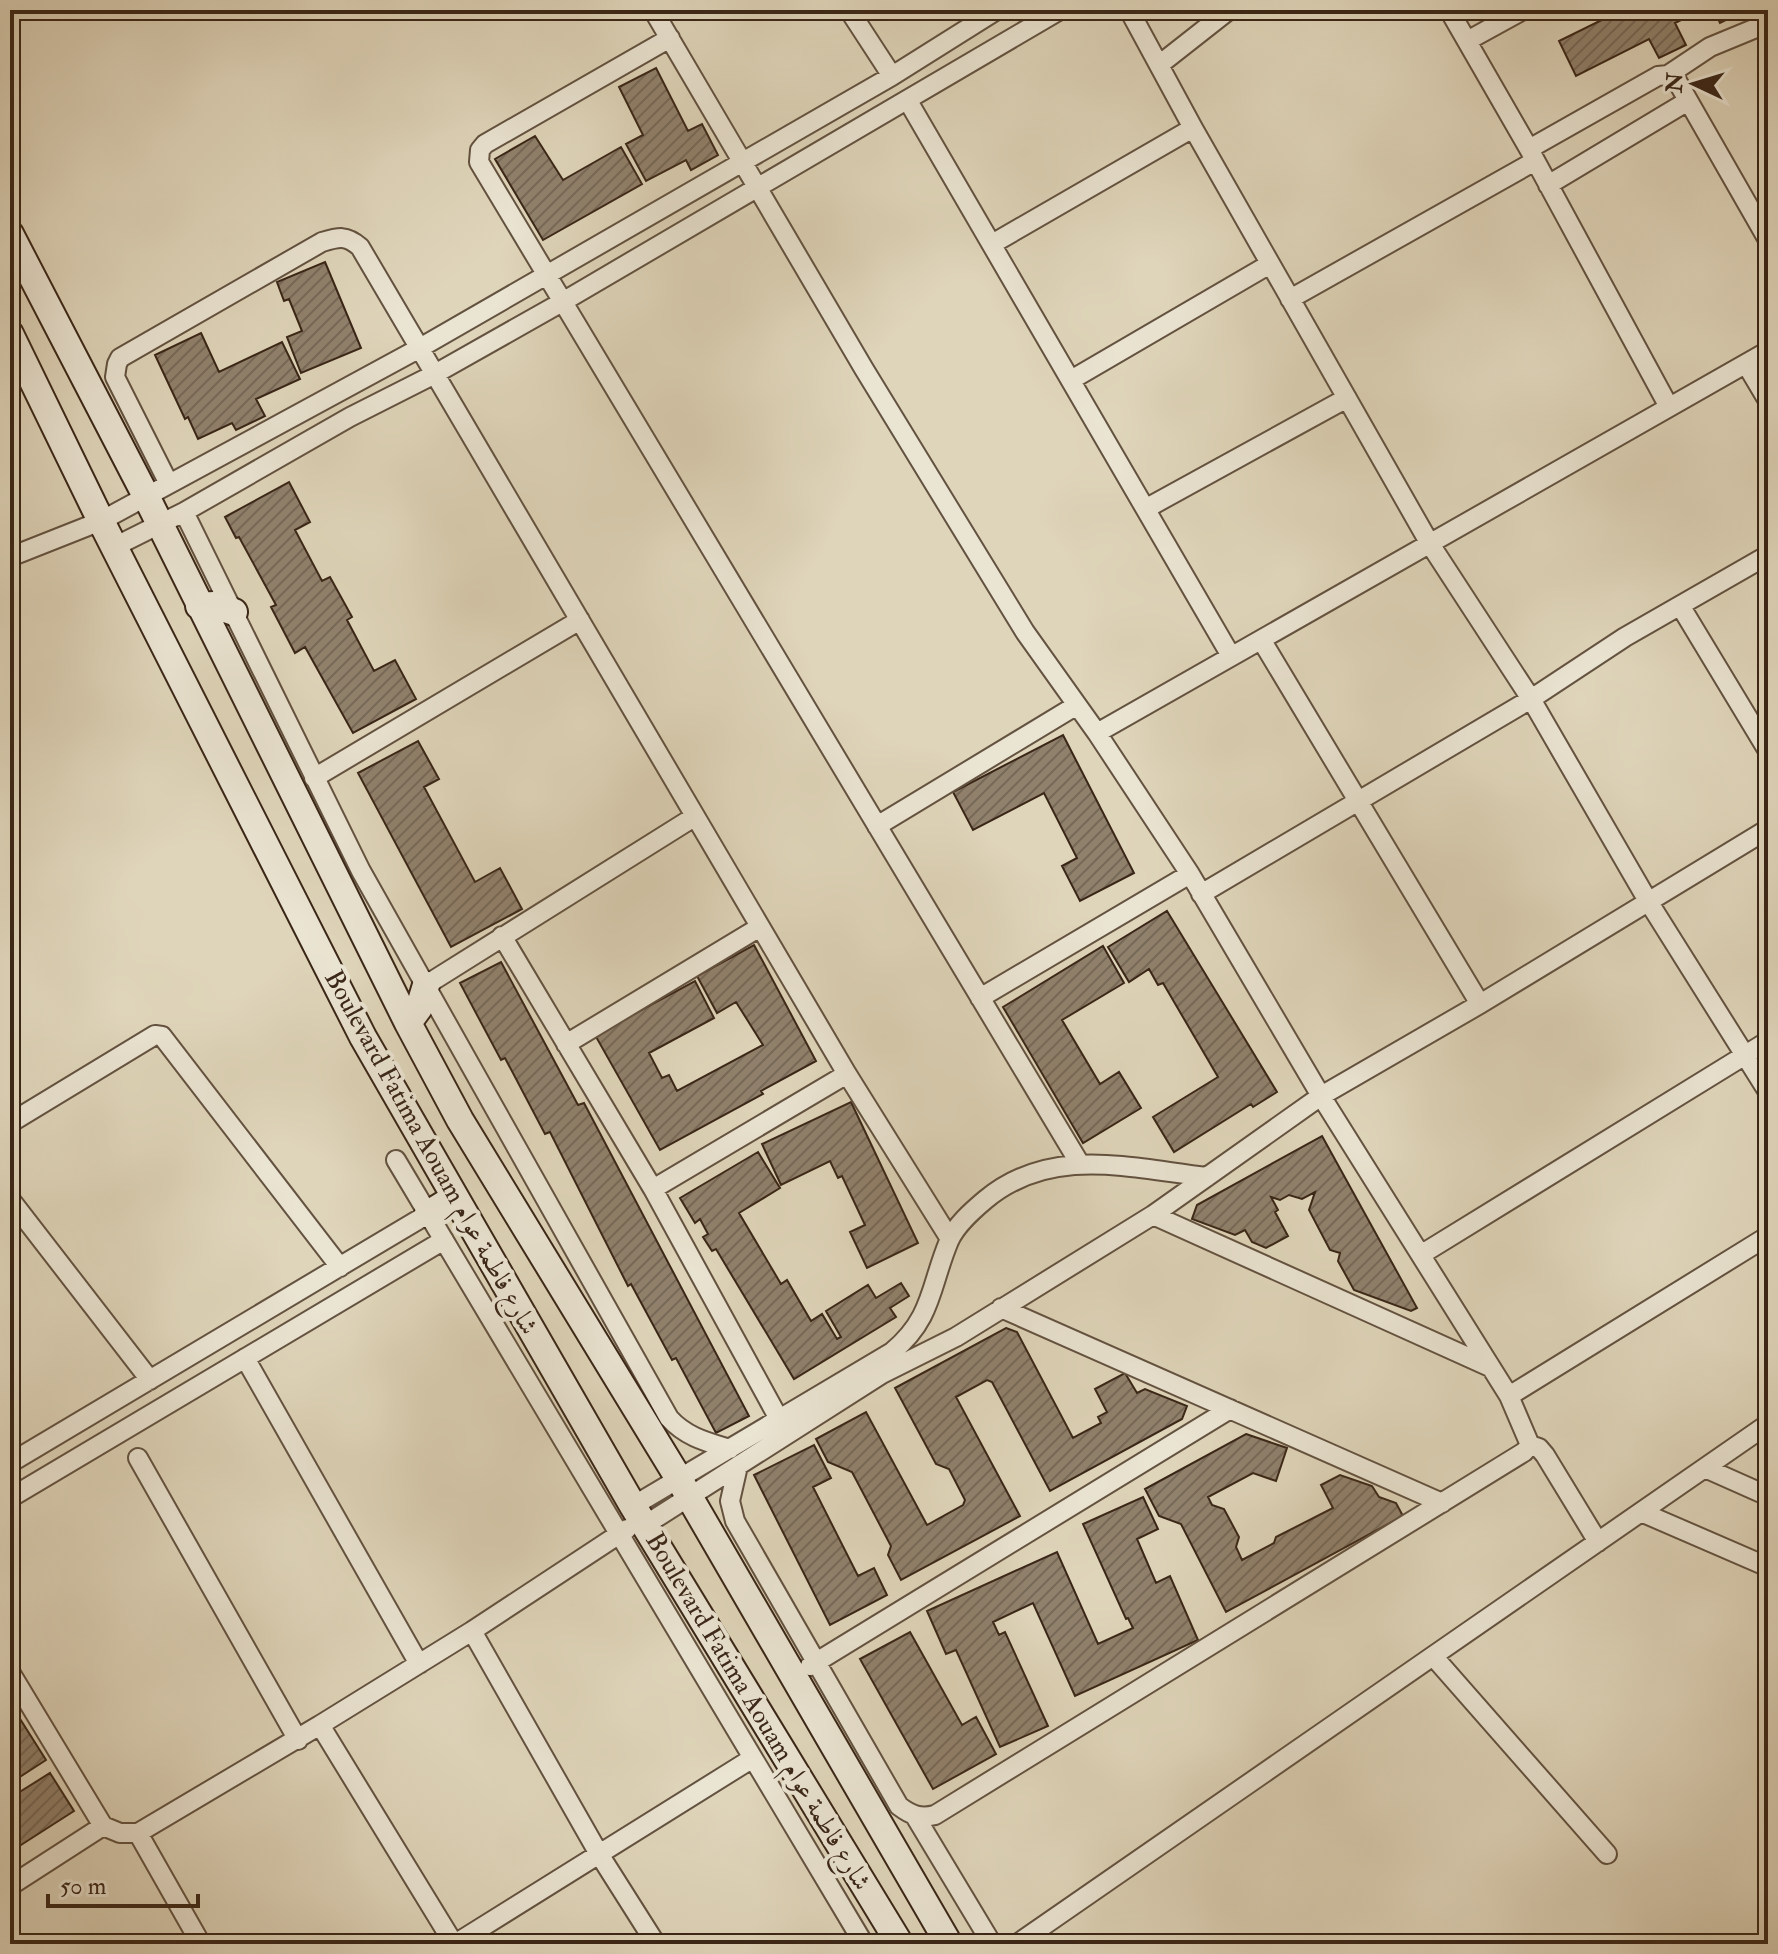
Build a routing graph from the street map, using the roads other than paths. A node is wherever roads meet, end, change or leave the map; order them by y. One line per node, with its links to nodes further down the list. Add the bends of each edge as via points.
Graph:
1 (653, 10): 10 (street)
2 (849, 10): 14 (street)
3 (997, 10): 14 (street)
4 (1060, 10): 15 (street)
5 (1129, 10): 12 (street)
6 (1229, 10): 12 (street)
7 (1449, 10): 11 (street)
8 (1523, 10): 11 (street)
9 (1765, 10): 13 (street, via 1756,28 1710,47)
10 (670, 38): 19 (street); 26 (street, via 480,150 479,162)
11 (1467, 41): 18 (street)
12 (1159, 65): 17 (street)
13 (1668, 75): 16 (street); 18 (street, via 1658,76)
14 (892, 76): 19 (street)
15 (908, 101): 21 (street); 24 (street)
16 (1688, 101): 20 (street); 23 (street)
17 (1193, 128): 24 (street); 25 (street)
18 (1532, 155): 20 (street); 27 (street)
19 (742, 161): 21 (street); 26 (street)
20 (1548, 185): 37 (street)
21 (758, 187): 28 (street); 54 (street, via 1002,595)
22 (10, 234): 38 (main road)
23 (1768, 240)
24 (992, 244): 34 (street)
25 (1270, 264): 27 (street); 34 (street)
26 (548, 276): 28 (street); 30 (street)
27 (1290, 299): 35 (street)
28 (564, 301): 33 (street); 60 (street)
29 (10, 334): 41 (main road, Boulevard Fatima Aouam شارع فاطمة عوام)
30 (418, 349): 33 (street); 38 (street); 38 (street, via 360,247 349,238 322,242 125,354 117,364 115,377)
31 (1768, 351): 32 (street)
32 (1746, 364): 36 (street); 37 (street)
33 (433, 375): 40 (street); 50 (street)
34 (1071, 380): 39 (street)
35 (1347, 398): 39 (street); 43 (street)
36 (1768, 401)
37 (1669, 407): 43 (street)
38 (158, 490): 41 (street); 42 (main road, Boulevard Fatima Aouam شارع فاطمة عوام)
39 (1147, 508): 52 (street)
40 (184, 512): 42 (street); 49 (street)
41 (101, 521): 44 (main road, Boulevard Fatima Aouam شارع فاطمة عوام); 46 (street)
42 (158, 524): 44 (street); 47 (main road, Boulevard Fatima Aouam شارع فاطمة عوام)
43 (1430, 544): 51 (street); 53 (street)
44 (114, 547): 82 (main road, Boulevard Fatima Aouam شارع فاطمة عوام, via 363,1037)
45 (1768, 555): 48 (street)
46 (10, 557)
47 (199, 606): 49 (main road); 70 (main road, Boulevard Fatima Aouam شارع فاطمة عوام)
48 (1681, 607): 53 (street); 56 (street)
49 (234, 612): 57 (street)
50 (580, 620): 57 (street); 59 (street)
51 (1262, 641): 52 (street); 58 (street)
52 (1231, 656): 55 (street)
53 (1531, 699): 58 (street); 64 (street)
54 (1077, 705): 55 (street); 60 (street)
55 (1097, 733): 62 (street)
56 (1768, 751)
57 (314, 778): 67 (street)
58 (1357, 802): 63 (street); 69 (street)
59 (694, 817): 65 (street); 66 (street)
60 (877, 826): 68 (street)
61 (1768, 829): 64 (street)
62 (1190, 874): 63 (street); 68 (street)
63 (1201, 894): 76 (street)
64 (1648, 901): 69 (street); 73 (street)
65 (760, 927): 72 (street); 74 (street)
66 (502, 936): 67 (street); 72 (street)
67 (426, 985): 70 (main road); 100 (street, via 669,1418)
68 (980, 998): 79 (street)
69 (1480, 1004): 76 (street)
70 (408, 1023): 104 (main road, Boulevard Fatima Aouam شارع فاطمة عوام, via 460,1120)
71 (1768, 1041): 73 (street)
72 (566, 1044): 81 (street)
73 (1745, 1055): 75 (street); 89 (street)
74 (847, 1074): 81 (street); 87 (street)
75 (1768, 1092)
76 (1321, 1096): 80 (street); 89 (street)
77 (10, 1123): 90 (street, via 155,1035 162,1036)
78 (396, 1160): 84 (street)
79 (1080, 1164): 80 (street); 87 (street, via 1047,1167 998,1190)
80 (1207, 1177): 85 (street)
81 (653, 1189): 97 (street)
82 (454, 1198): 84 (main road); 109 (main road, Boulevard Fatima Aouam شارع فاطمة عوام)
83 (10, 1199): 94 (street)
84 (428, 1214): 88 (street); 90 (street)
85 (1153, 1215): 91 (street); 93 (street)
86 (1768, 1236): 95 (street)
87 (950, 1239): 97 (street, via 936,1287 905,1342)
88 (444, 1240): 92 (street); 110 (street)
89 (1422, 1254): 93 (street)
90 (340, 1267): 94 (street)
91 (1001, 1308): 96 (street); 100 (street)
92 (245, 1358): 106 (street); 116 (street)
93 (1490, 1367): 95 (street)
94 (150, 1380): 102 (street)
95 (1509, 1396): 99 (street)
96 (1230, 1409): 107 (street); 115 (street)
97 (779, 1419): 100 (street)
98 (1768, 1424): 103 (street)
99 (1530, 1445): 107 (street); 111 (street, via 1545,1455)
100 (734, 1457): 104 (street); 115 (street, via 730,1501 735,1521)
101 (138, 1458): 120 (street)
102 (10, 1463)
103 (1705, 1468): 105 (street); 108 (street)
104 (684, 1488): 109 (street); 118 (main road, Boulevard Fatima Aouam شارع فاطمة عوام)
105 (1768, 1496)
106 (10, 1498)
107 (1442, 1503): 122 (street, via 935,1815)
108 (1641, 1512): 111 (street); 112 (street)
109 (640, 1517): 110 (street); 132 (main road, Boulevard Fatima Aouam شارع فاطمة عوام)
110 (619, 1534): 113 (street); 121 (street)
111 (1598, 1542): 114 (street)
112 (1768, 1567)
113 (472, 1631): 116 (street); 125 (street)
114 (1433, 1656): 126 (street); 135 (street)
115 (818, 1662): 118 (street); 122 (street, via 899,1806)
116 (419, 1664): 119 (street)
117 (10, 1672): 123 (street)
118 (794, 1676): 133 (main road, Boulevard Fatima Aouam شارع فاطمة عوام)
119 (320, 1725): 120 (street); 129 (street)
120 (298, 1740): 124 (street)
121 (753, 1758): 125 (street); 131 (street)
122 (915, 1816): 134 (street)
123 (103, 1826): 124 (street); 127 (street)
124 (138, 1833): 128 (street)
125 (599, 1854): 129 (street); 130 (street)
126 (1607, 1854)
127 (10, 1886)
128 (201, 1944)
129 (455, 1944)
130 (656, 1944)
131 (864, 1944)
132 (900, 1944)
133 (949, 1944)
134 (992, 1944)
135 (1017, 1944)

